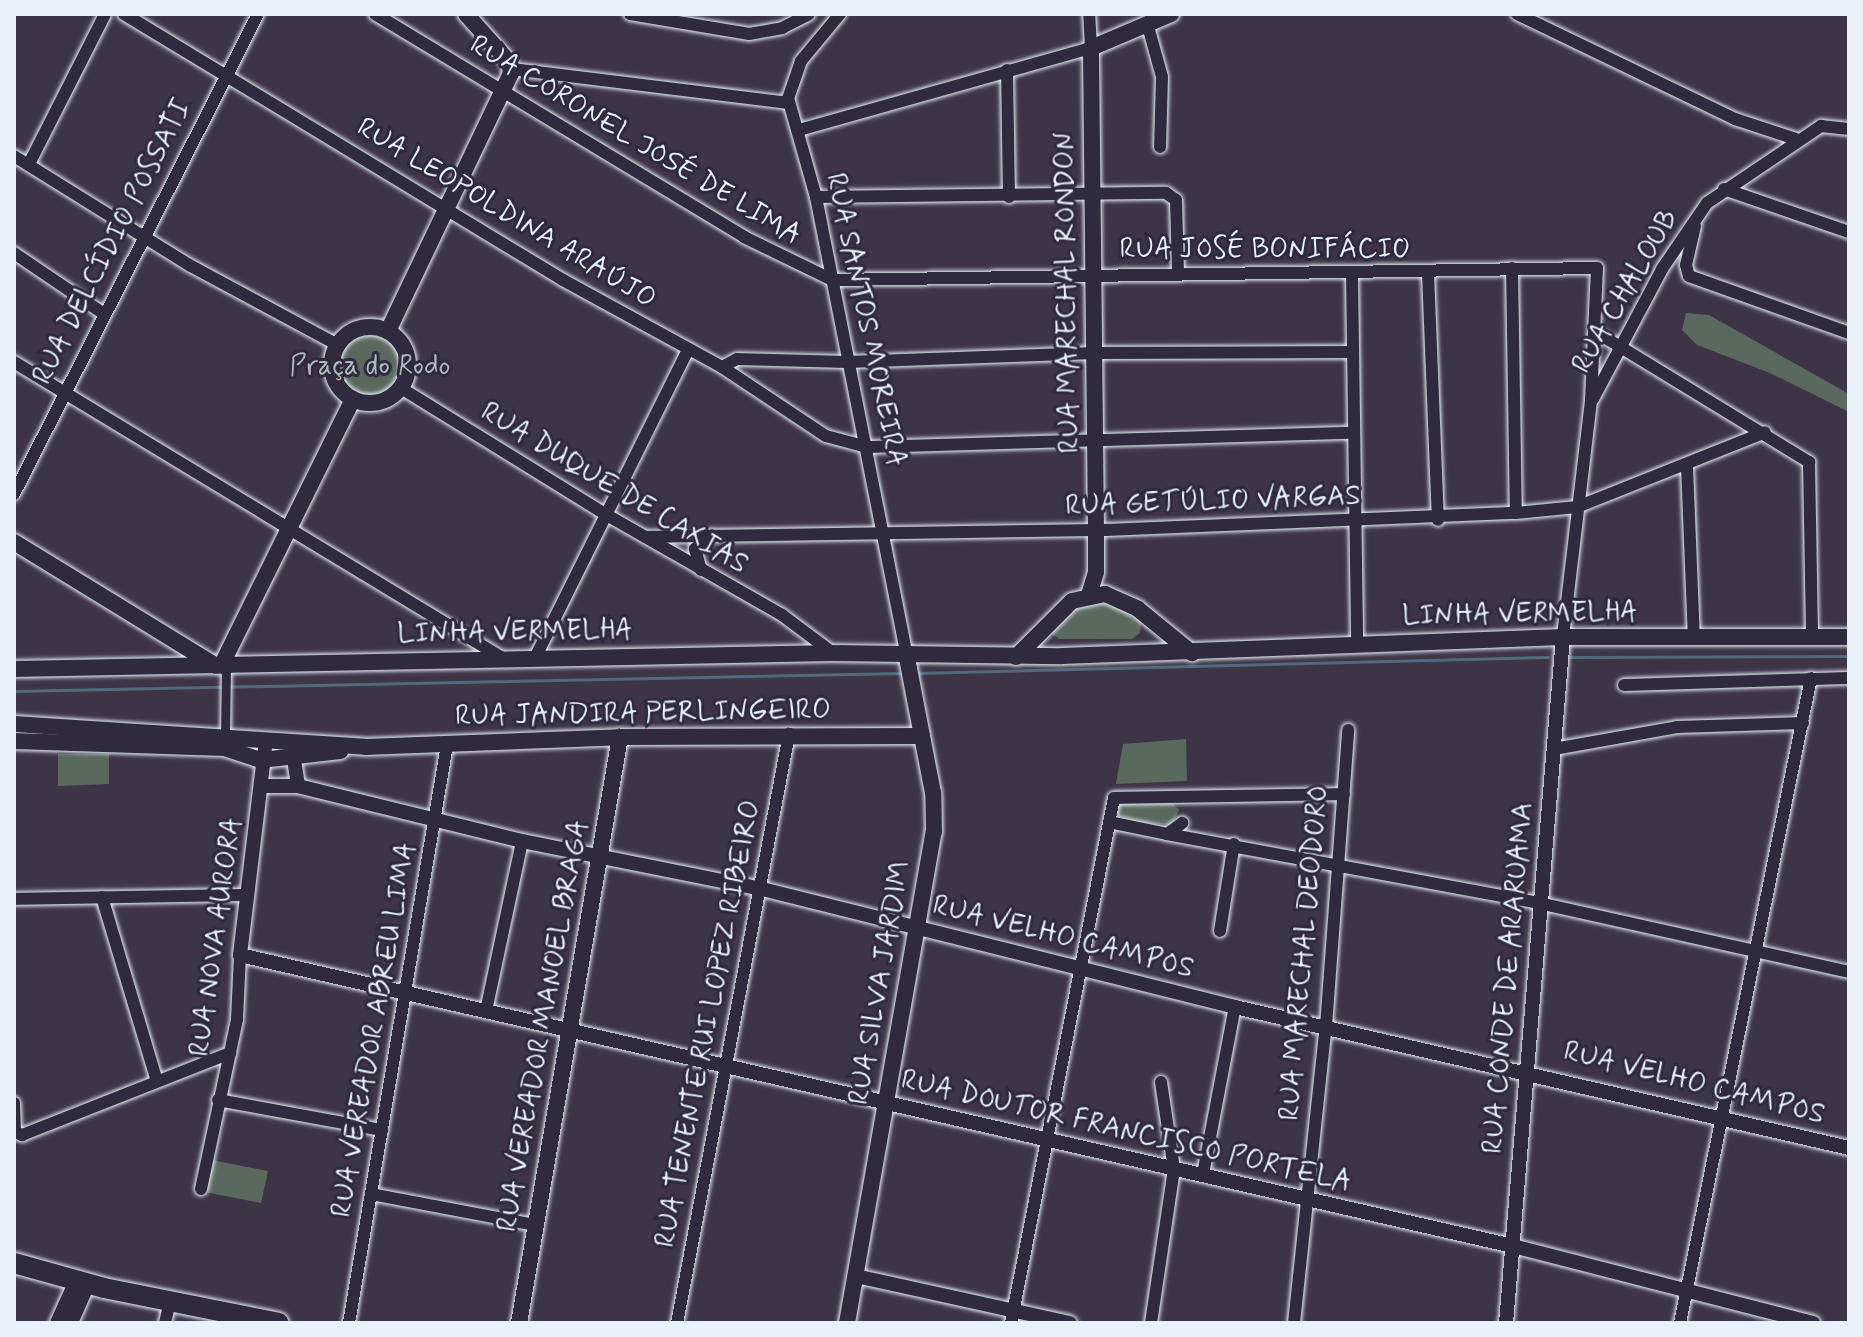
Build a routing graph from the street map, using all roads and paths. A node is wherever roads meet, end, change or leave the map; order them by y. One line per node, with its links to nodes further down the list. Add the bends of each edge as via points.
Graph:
1 (105, 14): 24 (street)
2 (124, 14): 16 (street, RUA LEOPOLDINA ARAÚJO)
3 (258, 14): 16 (street, RUA DELCÍDIO POSSATI)
4 (375, 14): 17 (street, RUA CORONEL JOSÉ DE LIMA)
5 (466, 14): 14 (main road)
6 (630, 14): 7 (street, via 749,34)
7 (809, 14)
8 (840, 14): 18 (street, via 794,74)
9 (1089, 14): 13 (street, RUA MARECHAL RONDON)
10 (1171, 14): 12 (main road)
11 (1517, 14): 21 (street, via 1735,119)
12 (1148, 26): 13 (main road); 22 (street, via 1162,77)
13 (1091, 48): 15 (street); 26 (main road, RUA MARECHAL RONDON)
14 (512, 69): 17 (main road); 18 (street)
15 (1007, 70): 20 (street); 28 (street)
16 (225, 75): 29 (street, RUA LEOPOLDINA ARAÚJO); 32 (street, RUA DELCÍDIO POSSATI)
17 (504, 92): 29 (main road); 39 (street, RUA CORONEL JOSÉ DE LIMA, via 744,237)
18 (789, 103): 20 (street, RUA SANTOS MOREIRA)
19 (1849, 129): 21 (street, RUA CHALOUB, via 1821,126)
20 (799, 130): 27 (street, RUA SANTOS MOREIRA)
21 (1796, 139): 25 (street, RUA CHALOUB)
22 (1160, 147)
23 (14, 156): 24 (street)
24 (29, 164): 32 (street)
25 (1724, 189): 30 (street, RUA CHALOUB); 31 (street)
26 (1094, 196): 28 (street); 35 (street, via 1172,196); 38 (main road, RUA MARECHAL RONDON)
27 (816, 197): 28 (street); 39 (street, RUA SANTOS MOREIRA)
28 (1009, 197)
29 (446, 210): 41 (main road); 46 (street, RUA LEOPOLDINA ARAÚJO)
30 (1698, 215): 43 (street, via 1686,265 1689,276); 45 (street, RUA CHALOUB, via 1662,269)
31 (1849, 232)
32 (145, 235): 40 (street, RUA DELCÍDIO POSSATI); 44 (street, via 233,290)
33 (14, 253): 40 (street)
34 (1512, 268): 36 (street, RUA JOSÉ BONIFÁCIO); 42 (street, RUA JOSÉ BONIFÁCIO, via 1594,266 1600,272); 63 (street)
35 (1178, 273): 37 (street, RUA JOSÉ BONIFÁCIO); 38 (street, RUA JOSÉ BONIFÁCIO)
36 (1428, 273): 37 (street, RUA JOSÉ BONIFÁCIO); 65 (street)
37 (1352, 274): 47 (street)
38 (1095, 275): 39 (street, RUA JOSÉ BONIFÁCIO); 48 (main road, RUA MARECHAL RONDON)
39 (832, 280): 50 (street, RUA SANTOS MOREIRA)
40 (104, 314): 53 (street, RUA DELCÍDIO POSSATI)
41 (388, 331): 44 (main road, via 356,330); 52 (main road, via 408,357)
42 (1596, 332): 45 (street); 55 (street)
43 (1849, 333)
44 (338, 345): 54 (main road, via 333,371)
45 (1623, 347): 55 (street, RUA CHALOUB); 56 (street)
46 (688, 350): 51 (street, RUA LEOPOLDINA ARAÚJO); 64 (street)
47 (1353, 352): 48 (street); 57 (street)
48 (1095, 353): 50 (street); 58 (main road, RUA MARECHAL RONDON)
49 (14, 362): 53 (street)
50 (847, 362): 51 (street, via 737,359); 59 (street, RUA SANTOS MOREIRA)
51 (722, 367): 59 (street, RUA LEOPOLDINA ARAÚJO, via 817,431)
52 (401, 388): 54 (main road, via 379,402); 64 (street, RUA DUQUE DE CAXIAS)
53 (65, 392): 61 (street, RUA DELCÍDIO POSSATI); 67 (street)
54 (353, 399): 67 (main road)
55 (1591, 401): 62 (street)
56 (1765, 432): 60 (street, RUA GETÚLIO VARGAS); 81 (street, via 1804,456 1812,469)
57 (1353, 433): 58 (street); 66 (street)
58 (1096, 437): 59 (street); 68 (main road, RUA MARECHAL RONDON)
59 (867, 447): 69 (street, RUA SANTOS MOREIRA)
60 (1687, 466): 62 (street, RUA GETÚLIO VARGAS); 80 (street)
61 (14, 494)
62 (1577, 507): 63 (street, RUA GETÚLIO VARGAS); 78 (street)
63 (1516, 513): 65 (street, RUA GETÚLIO VARGAS)
64 (605, 514): 71 (street, RUA DUQUE DE CAXIAS); 91 (street)
65 (1438, 520): 66 (street, RUA GETÚLIO VARGAS)
66 (1355, 522): 68 (street, RUA GETÚLIO VARGAS); 82 (street)
67 (286, 528): 89 (street); 95 (main road)
68 (1096, 530): 69 (street, RUA GETÚLIO VARGAS); 74 (main road, RUA MARECHAL RONDON)
69 (885, 533): 70 (street, RUA GETÚLIO VARGAS); 92 (street, RUA SANTOS MOREIRA)
70 (713, 535): 71 (street, RUA GETÚLIO VARGAS); 73 (street, via 695,549)
71 (646, 537): 73 (street, RUA DUQUE DE CAXIAS)
72 (14, 542): 83 (main road)
73 (703, 573): 77 (street, RUA DUQUE DE CAXIAS)
74 (1097, 594): 75 (main road); 76 (main road)
75 (1053, 616): 88 (main road, via 1048,642); 90 (main road)
76 (1152, 621): 85 (main road); 87 (main road, via 1150,641)
77 (803, 628): 84 (street, RUA DUQUE DE CAXIAS); 86 (street, via 804,646)
78 (1563, 637): 80 (main road, LINHA VERMELHA); 82 (main road, LINHA VERMELHA); 113 (street, RUA CONDE DE ARARUAMA)
79 (1849, 637): 81 (main road, LINHA VERMELHA)
80 (1694, 638): 81 (main road, LINHA VERMELHA)
81 (1812, 638)
82 (1357, 645): 85 (main road, LINHA VERMELHA)
83 (186, 647): 93 (main road); 95 (main road)
84 (833, 653): 86 (main road, LINHA VERMELHA); 92 (main road, LINHA VERMELHA)
85 (1192, 653): 87 (main road, LINHA VERMELHA)
86 (797, 654): 91 (main road, LINHA VERMELHA)
87 (1135, 655): 88 (main road, LINHA VERMELHA)
88 (1062, 656): 90 (main road, LINHA VERMELHA)
89 (501, 657): 91 (main road, LINHA VERMELHA); 95 (main road, LINHA VERMELHA)
90 (1016, 657): 92 (main road, LINHA VERMELHA)
91 (535, 658)
92 (908, 666): 104 (main road, RUA SILVA JARDIM)
93 (174, 667): 94 (main road, LINHA VERMELHA); 95 (main road, LINHA VERMELHA)
94 (14, 669)
95 (223, 670): 106 (street)
96 (1811, 678): 97 (street); 98 (street); 99 (street)
97 (1849, 678)
98 (1624, 685)
99 (1803, 723): 113 (street, via 1677,727); 136 (street)
100 (14, 724): 101 (main road, RUA JANDIRA PERLINGEIRO)
101 (69, 728): 106 (main road, RUA JANDIRA PERLINGEIRO); 111 (main road)
102 (1348, 730): 118 (street, RUA MARECHAL DEODORO)
103 (789, 734): 104 (main road, RUA JANDIRA PERLINGEIRO); 105 (main road, RUA JANDIRA PERLINGEIRO); 129 (street, RUA TENENTE RUI LOPEZ RIBEIRO)
104 (922, 736): 134 (main road, RUA SILVA JARDIM, via 934,832)
105 (620, 737): 110 (main road, RUA JANDIRA PERLINGEIRO); 127 (main road, RUA VEREADOR MANOEL BRAGA)
106 (225, 738): 107 (main road, RUA JANDIRA PERLINGEIRO)
107 (266, 740): 109 (main road, RUA JANDIRA PERLINGEIRO); 115 (street)
108 (14, 741): 111 (main road, RUA JANDIRA PERLINGEIRO)
109 (290, 742): 112 (main road, RUA JANDIRA PERLINGEIRO); 114 (street)
110 (447, 745): 112 (main road, RUA JANDIRA PERLINGEIRO); 120 (street, RUA VEREADOR ABREU LIMA)
111 (67, 746): 115 (main road, RUA JANDIRA PERLINGEIRO, via 224,748)
112 (365, 747): 114 (main road, RUA JANDIRA PERLINGEIRO)
113 (1554, 749): 133 (street, RUA CONDE DE ARARUAMA)
114 (297, 759): 115 (main road, RUA JANDIRA PERLINGEIRO); 117 (street)
115 (261, 760): 116 (street, RUA NOVA AURORA)
116 (264, 786): 117 (street, RUA VELHO CAMPOS); 130 (street, RUA NOVA AURORA)
117 (298, 786): 120 (street, RUA VELHO CAMPOS)
118 (1344, 794): 119 (street); 128 (street, RUA MARECHAL DEODORO)
119 (1186, 797): 121 (street, via 1114,798); 122 (street)
120 (436, 820): 125 (street, RUA VELHO CAMPOS); 140 (street, RUA VEREADOR ABREU LIMA)
121 (1109, 822): 123 (street); 138 (street)
122 (1182, 823): 123 (street); 124 (street)
123 (1167, 834): 124 (street)
124 (1207, 839): 126 (street)
125 (522, 841): 127 (street, RUA VELHO CAMPOS); 142 (street)
126 (1234, 844): 128 (street); 135 (street)
127 (601, 854): 129 (street, RUA VELHO CAMPOS); 144 (main road, RUA VEREADOR MANOEL BRAGA)
128 (1337, 863): 133 (street); 143 (street, RUA MARECHAL DEODORO)
129 (758, 888): 134 (street, RUA VELHO CAMPOS); 146 (street, RUA TENENTE RUI LOPEZ RIBEIRO)
130 (248, 895): 131 (street); 137 (street, RUA NOVA AURORA)
131 (102, 897): 132 (street); 148 (street)
132 (14, 899)
133 (1543, 904): 136 (street); 147 (street, RUA CONDE DE ARARUAMA)
134 (917, 929): 138 (street, RUA VELHO CAMPOS); 152 (main road, RUA SILVA JARDIM)
135 (1220, 931)
136 (1758, 951): 139 (street); 153 (street)
137 (240, 955): 140 (street, RUA DOUTOR FRANCISCO PORTELA); 145 (street, RUA NOVA AURORA, via 239,1006)
138 (1079, 967): 141 (street, RUA VELHO CAMPOS); 155 (street)
139 (1849, 972)
140 (404, 993): 142 (street, RUA DOUTOR FRANCISCO PORTELA); 154 (street, RUA VEREADOR ABREU LIMA)
141 (1235, 1007): 143 (street, RUA VELHO CAMPOS); 158 (street)
142 (486, 1011): 144 (street, RUA DOUTOR FRANCISCO PORTELA)
143 (1326, 1026): 147 (street, RUA VELHO CAMPOS); 161 (street, RUA MARECHAL DEODORO)
144 (571, 1027): 146 (street, RUA DOUTOR FRANCISCO PORTELA); 162 (main road, RUA VEREADOR MANOEL BRAGA)
145 (230, 1053): 148 (street); 150 (street, RUA NOVA AURORA)
146 (726, 1064): 152 (street, RUA DOUTOR FRANCISCO PORTELA); 176 (street, RUA TENENTE RUI LOPEZ RIBEIRO)
147 (1526, 1070): 153 (street, RUA VELHO CAMPOS); 163 (street, RUA CONDE DE ARARUAMA)
148 (157, 1081): 151 (street, via 18,1135)
149 (1161, 1082): 157 (street)
150 (218, 1100): 154 (street); 159 (street, RUA NOVA AURORA)
151 (14, 1103)
152 (886, 1104): 155 (street, RUA DOUTOR FRANCISCO PORTELA); 165 (main road, RUA SILVA JARDIM)
153 (1719, 1119): 156 (street, RUA VELHO CAMPOS); 167 (street)
154 (382, 1130): 160 (street, RUA VEREADOR ABREU LIMA)
155 (1045, 1137): 157 (street, RUA DOUTOR FRANCISCO PORTELA); 169 (street)
156 (1849, 1147)
157 (1174, 1169): 158 (street, RUA DOUTOR FRANCISCO PORTELA); 179 (street)
158 (1203, 1174): 161 (street, RUA DOUTOR FRANCISCO PORTELA)
159 (201, 1189)
160 (371, 1194): 162 (street); 174 (street, RUA VEREADOR ABREU LIMA)
161 (1307, 1200): 163 (street, RUA DOUTOR FRANCISCO PORTELA); 180 (street, RUA MARECHAL DEODORO)
162 (535, 1225): 175 (main road, RUA VEREADOR MANOEL BRAGA)
163 (1513, 1246): 167 (street, RUA DOUTOR FRANCISCO PORTELA); 181 (street, RUA CONDE DE ARARUAMA)
164 (14, 1263): 166 (highway)
165 (856, 1276): 169 (street); 177 (main road, RUA SILVA JARDIM)
166 (82, 1282): 168 (highway); 170 (street); 171 (street)
167 (1686, 1292): 182 (street); 183 (street, RUA DOUTOR FRANCISCO PORTELA)
168 (170, 1302): 172 (street); 173 (highway)
169 (1012, 1316): 178 (street)
170 (57, 1323)
171 (71, 1323)
172 (165, 1323)
173 (279, 1323)
174 (349, 1323)
175 (519, 1323)
176 (677, 1323)
177 (847, 1323)
178 (1070, 1323)
179 (1151, 1323)
180 (1294, 1323)
181 (1506, 1323)
182 (1680, 1323)
183 (1813, 1323)

